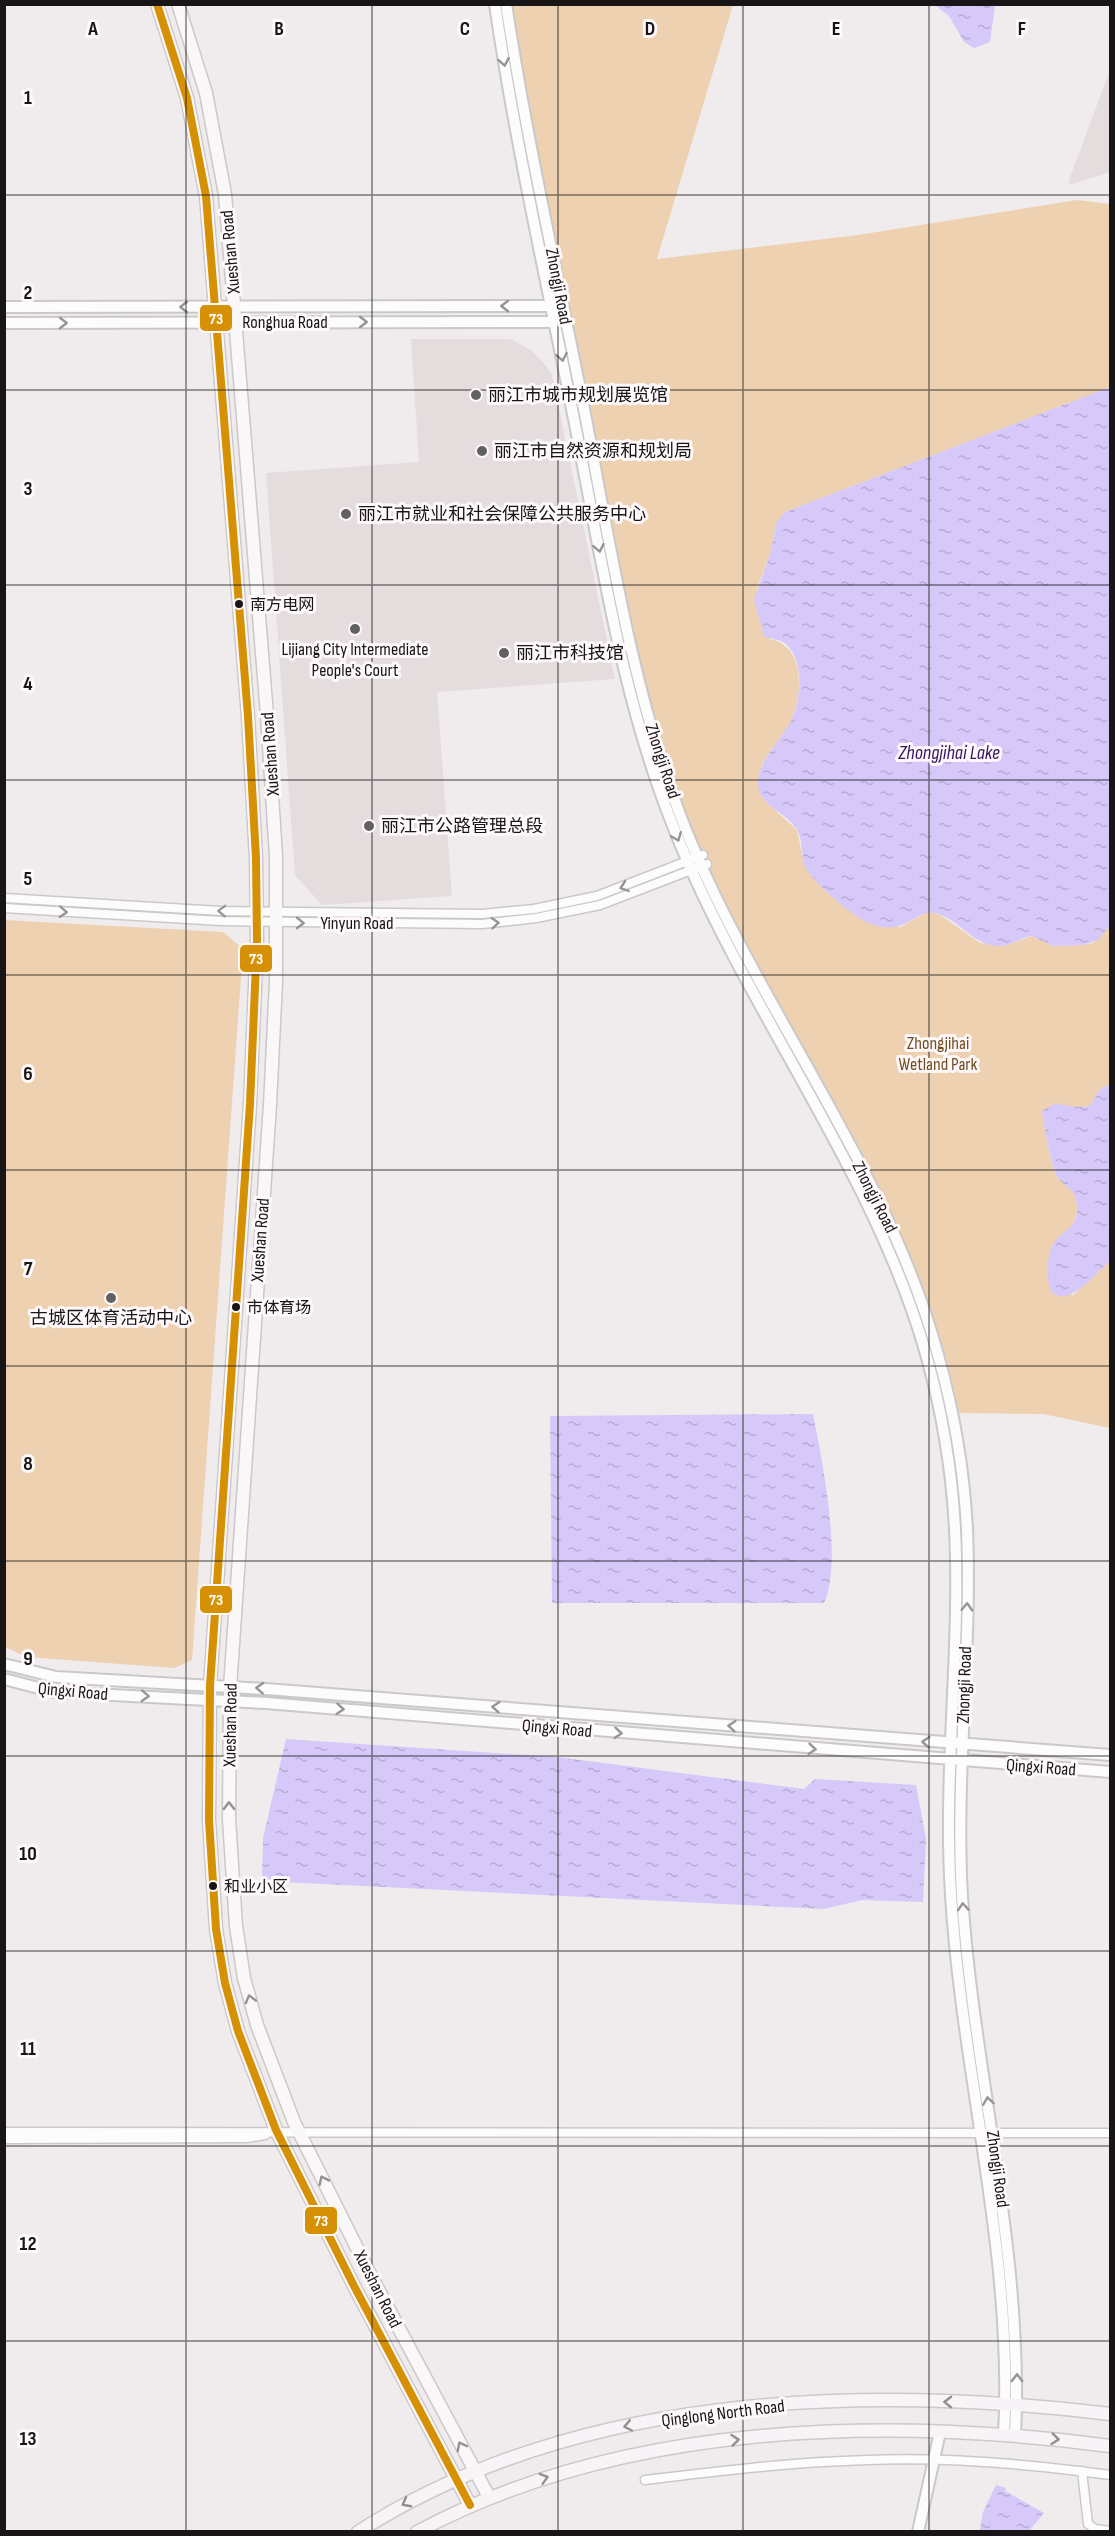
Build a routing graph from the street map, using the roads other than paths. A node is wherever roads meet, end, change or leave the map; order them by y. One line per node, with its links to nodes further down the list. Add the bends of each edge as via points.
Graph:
1 (157, 4): 7 (main road, Xueshan Road, via 198,147)
2 (178, 4): 8 (main road, Xueshan Road, via 218,143)
3 (495, 4): 5 (street, Zhongji Road, one-way to 5)
4 (506, 4): 5 (street, Zhongji Road)
5 (557, 306): 8 (street, Ronghua Road, one-way to 8); 11 (street, Zhongji Road); 12 (street, Zhongji Road)
6 (4, 307): 7 (street, Ronghua Road, one-way to 6)
7 (214, 307): 8 (street, Ronghua Road); 9 (main road, Xueshan Road)
8 (234, 307): 10 (main road, Xueshan Road)
9 (216, 322): 10 (street, Ronghua Road); 13 (street, Ronghua Road, one-way to 9); 17 (main road, Xueshan Road, via 248,716)
10 (236, 322): 11 (street, Ronghua Road, one-way to 11); 18 (main road, Xueshan Road, via 268,725)
11 (555, 322): 12 (street, Ronghua Road); 14 (street, Zhongji Road, one-way to 14, via 623,663 652,769)
12 (567, 322): 14 (street, Zhongji Road, via 636,670 663,766)
13 (4, 323)
14 (698, 862): 18 (street, Yinyun Road, via 610,902 536,918 482,924); 25 (street, Zhongji Road, via 894,1232 936,1347 957,1440 965,1502 968,1592)
15 (4, 898): 17 (street, Yinyun Road, one-way to 15)
16 (4, 908): 17 (street, Yinyun Road, one-way to 17)
17 (257, 917): 18 (street, Yinyun Road); 21 (main road, Xueshan Road, via 250,1104)
18 (277, 917): 22 (main road, Xueshan Road, via 270,1105)
19 (4, 1664): 21 (street, Qingxi Road, via 56,1677)
20 (4, 1679): 23 (street, Qingxi Road, one-way to 23, via 54,1692)
21 (210, 1686): 22 (street, Qingxi Road); 23 (main road, Xueshan Road)
22 (230, 1687): 24 (main road, Xueshan Road); 25 (street, Qingxi Road, one-way to 22)
23 (210, 1700): 24 (street, Qingxi Road); 30 (main road, Xueshan Road, via 210,1860 218,1947 238,2031)
24 (230, 1701): 27 (street, Qingxi Road, one-way to 27); 31 (main road, Xueshan Road, one-way to 24, via 265,2048 239,1952 230,1851)
25 (956, 1744): 26 (street, Qingxi Road); 27 (street, Zhongji Road)
26 (1110, 1755)
27 (956, 1761): 28 (street, Qingxi Road); 33 (street, Zhongji Road, via 949,1856 954,1940)
28 (1110, 1772)
29 (4, 2132): 30 (street)
30 (277, 2133): 31 (street); 34 (street, via 247,2139); 44 (main road, Xueshan Road)
31 (300, 2133): 33 (street); 41 (main road, Xueshan Road, one-way to 31)
32 (1110, 2133): 33 (street)
33 (987, 2134): 35 (street, Zhongji Road, via 1014,2295)
34 (4, 2139)
35 (1011, 2405): 36 (main road, Qinglong North Road); 38 (street, Zhongji Road); 41 (main road, Qinglong North Road, one-way to 41, via 856,2401 718,2411 560,2441)
36 (1110, 2414)
37 (939, 2432): 38 (main road, Qinglong North Road); 40 (street); 46 (main road, Qinglong North Road, one-way to 37, via 568,2470 679,2447 807,2434)
38 (1009, 2436): 39 (main road, Qinglong North Road, one-way to 39)
39 (1110, 2446)
40 (934, 2459): 42 (street); 45 (street, via 799,2463); 51 (street)
41 (474, 2470): 44 (main road, Qinglong North Road); 46 (main road, Xueshan Road)
42 (1082, 2471): 43 (street); 48 (street, via 1088,2524)
43 (1110, 2475)
44 (456, 2478): 47 (main road, Xueshan Road); 49 (main road, Qinglong North Road, one-way to 49)
45 (645, 2480)
46 (489, 2497): 47 (main road, Qinglong North Road)
47 (470, 2505): 50 (main road, Qinglong North Road)
48 (1110, 2531)
49 (358, 2532)
50 (417, 2532)
51 (918, 2532)

